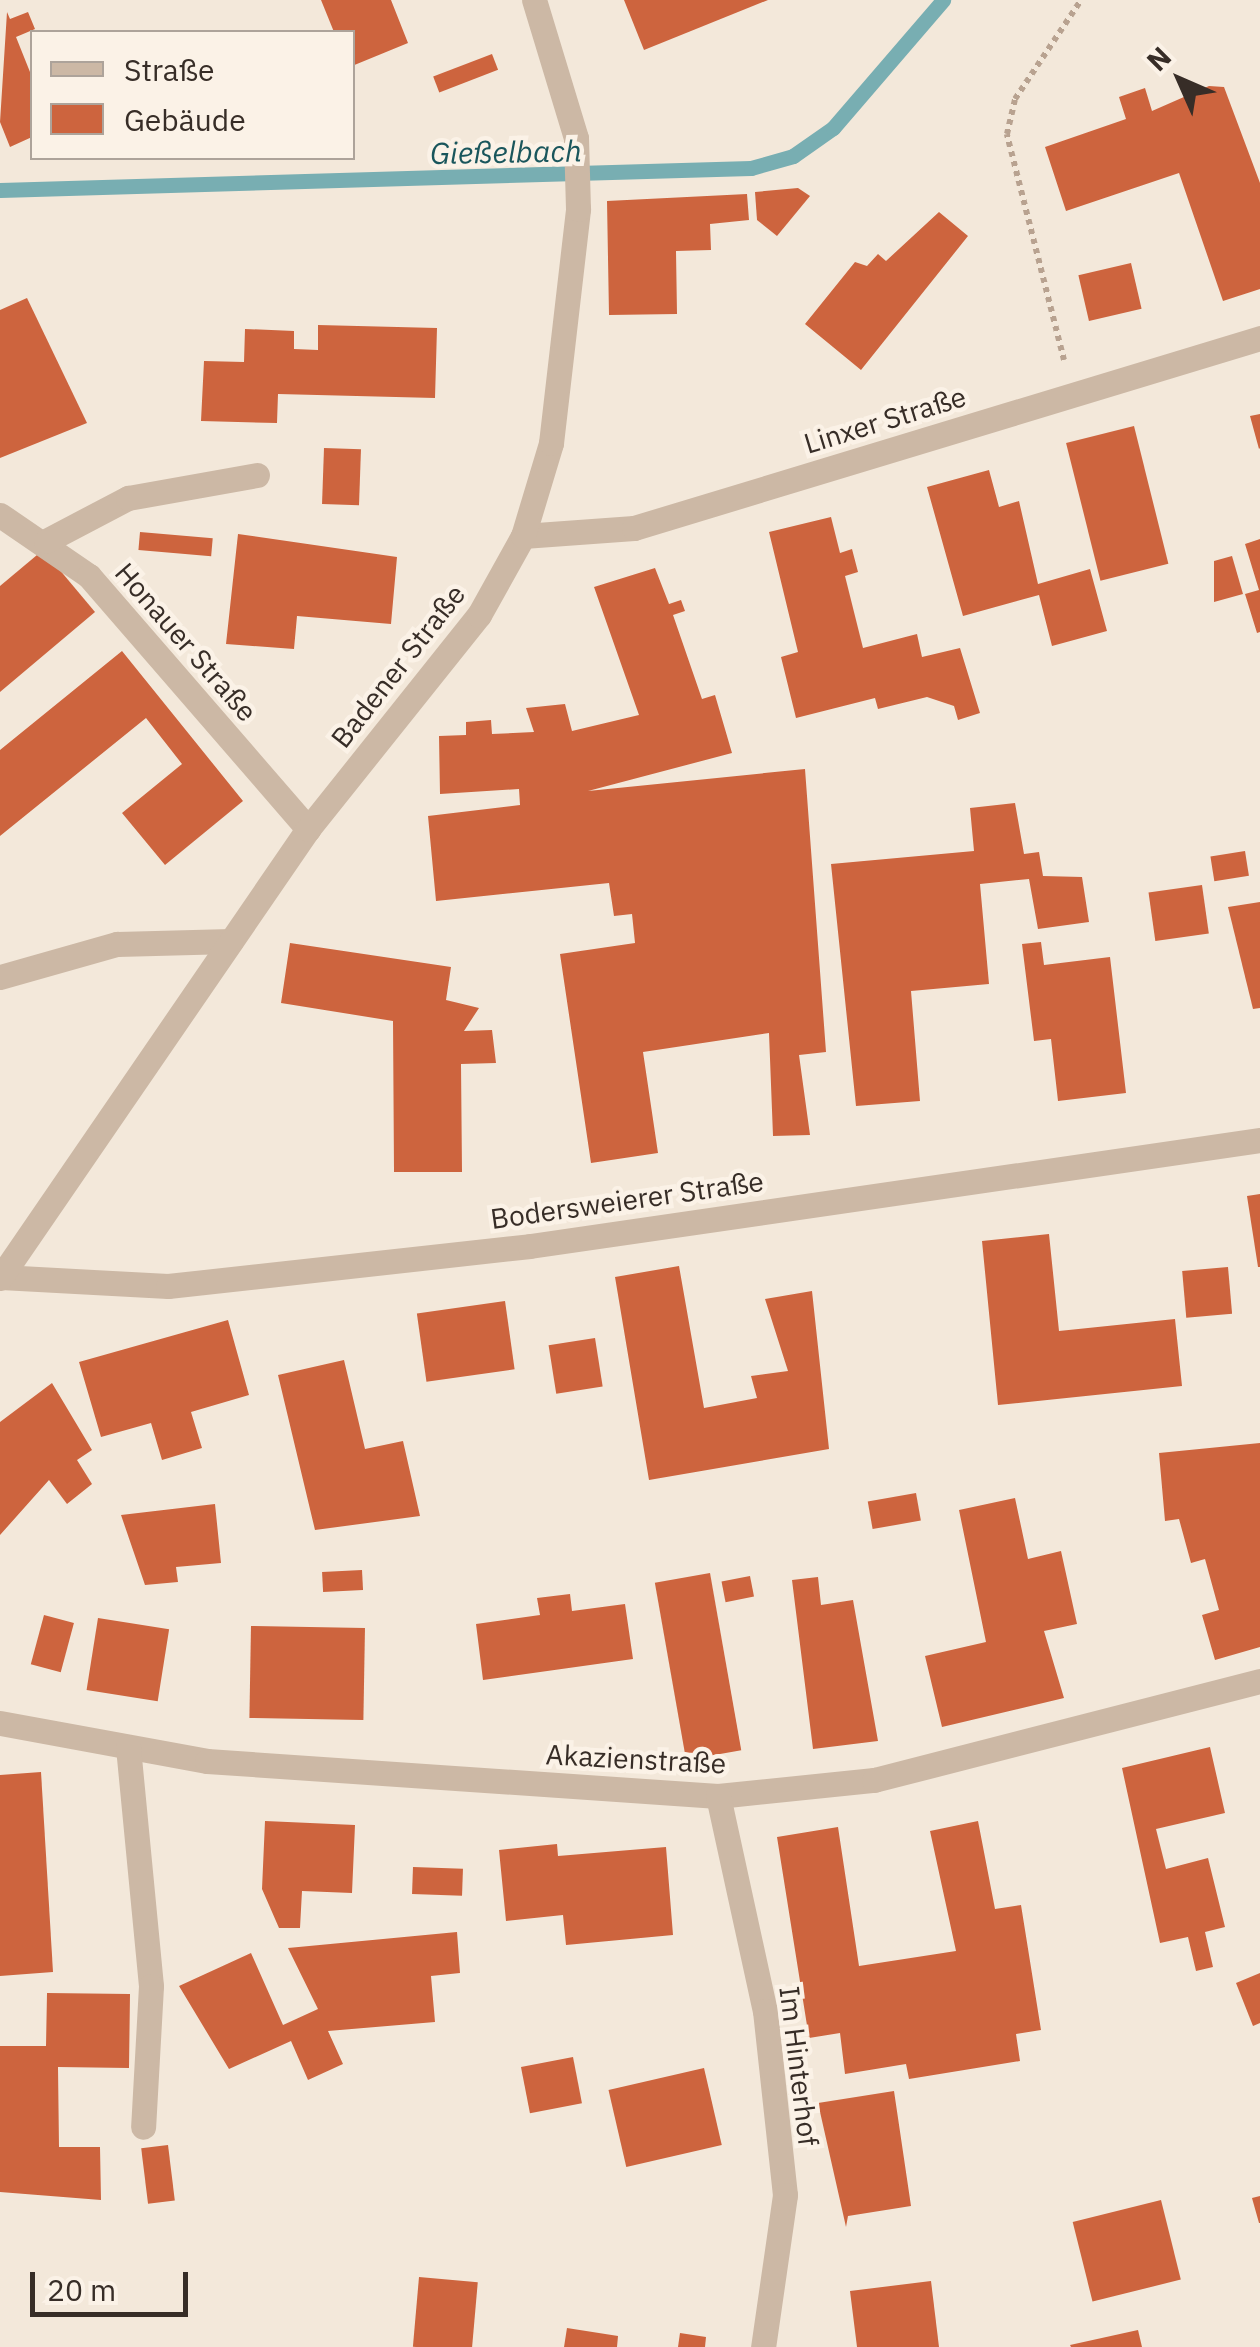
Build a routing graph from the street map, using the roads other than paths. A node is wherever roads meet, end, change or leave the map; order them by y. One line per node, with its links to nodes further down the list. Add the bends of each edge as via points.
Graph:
1 (542, 7): 5 (street, Badener Straße, via 576,138 578,208 550,443)
2 (1260, 338): 5 (street, Linxer Straße, via 634,528)
3 (256, 475): 6 (street, via 128,498)
4 (0, 515): 6 (street, Honauer Straße)
5 (523, 536): 7 (street, Badener Straße, via 479,615)
6 (46, 542): 7 (street, Honauer Straße, via 89,576)
7 (308, 828): 8 (street, Badener Straße)
8 (231, 941): 9 (street, via 116,944); 11 (street, Badener Straße)
9 (0, 977)
10 (1260, 1140): 11 (street, Bodersweierer Straße, via 530,1246 187,1284)
11 (0, 1278)
12 (1260, 1680): 15 (street, Akazienstraße, via 874,1780)
13 (0, 1723): 14 (street, Akazienstraße)
14 (128, 1746): 15 (street, Akazienstraße, via 207,1761); 16 (street, via 151,1986)
15 (718, 1796): 17 (street, Im Hinterhof, via 764,2011 785,2195)
16 (143, 2127)
17 (763, 2347)

